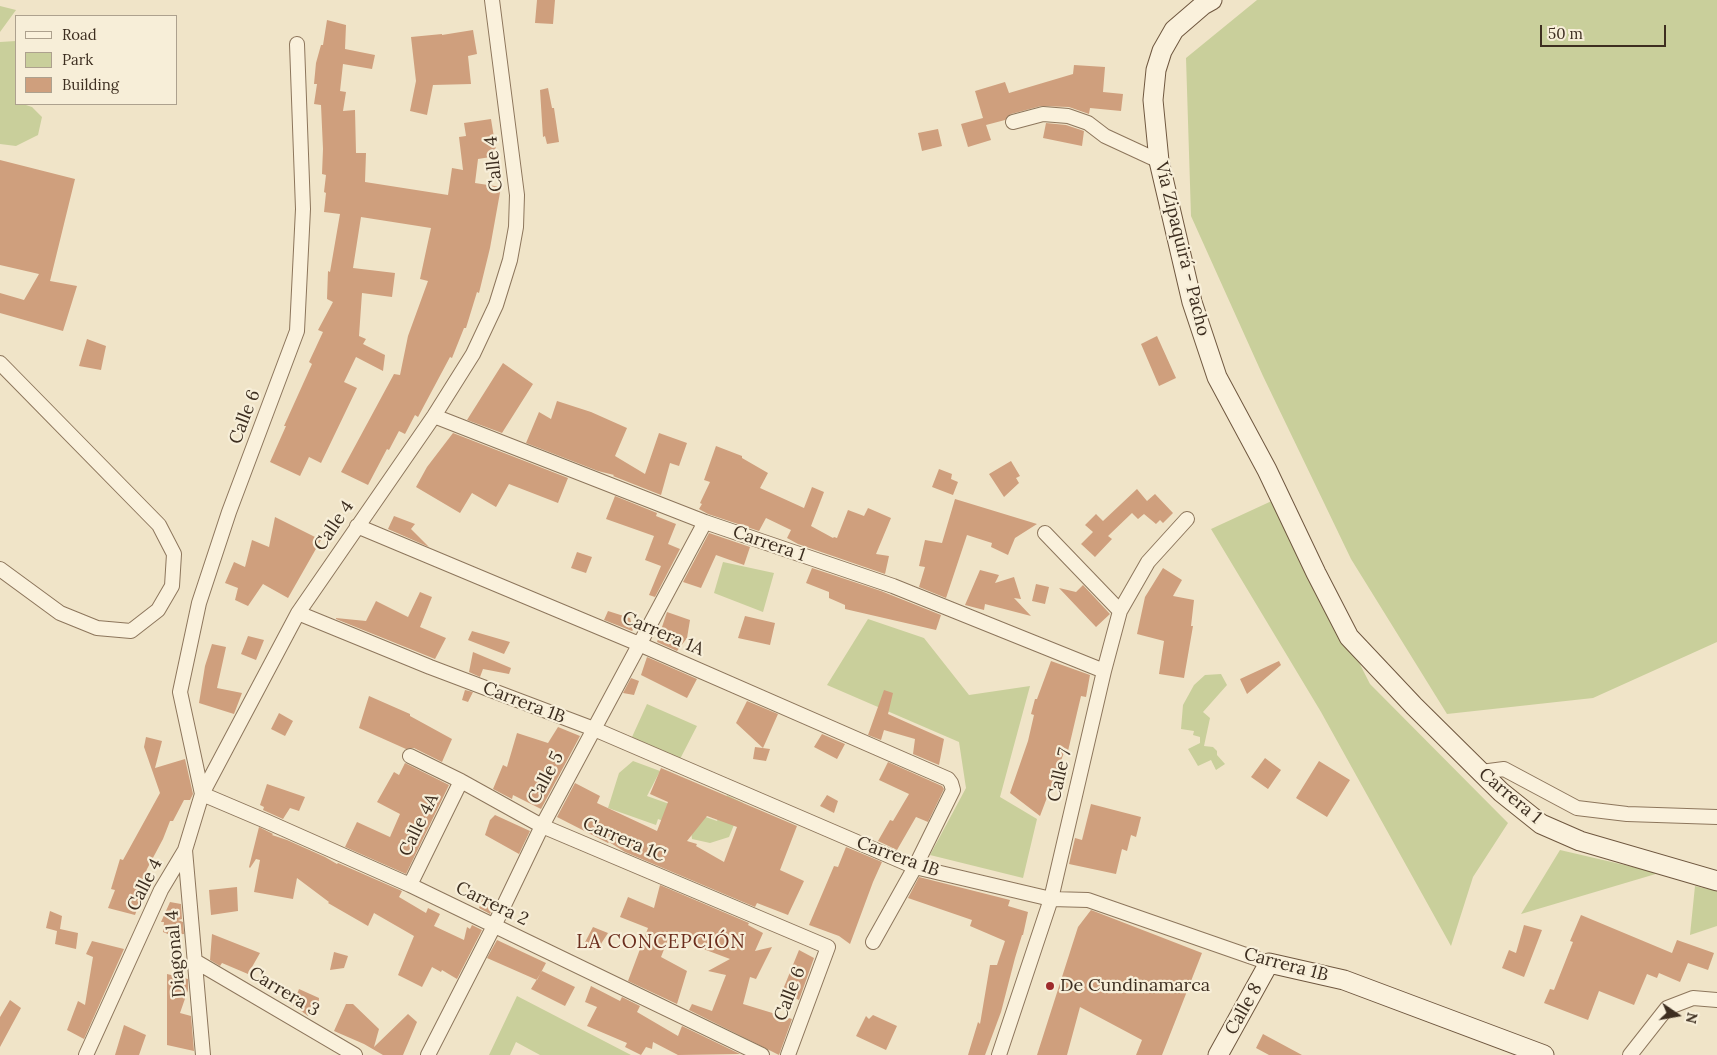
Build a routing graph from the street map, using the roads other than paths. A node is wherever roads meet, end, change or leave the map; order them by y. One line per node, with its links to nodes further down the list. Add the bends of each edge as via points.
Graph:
1 (492, 0): 7 (street, Calle 4, via 517,195 516,227 496,305 473,354)
2 (1212, 0): 5 (main road, Vía Zipaquirá - Pacho, via 1174,30 1162,51 1153,100)
3 (298, 44): 22 (street, Calle 6, via 302,209 297,331 205,584 180,692)
4 (1013, 122): 5 (street, via 1043,114 1068,116 1088,123 1105,136)
5 (1159, 161): 15 (main road, Vía Zipaquirá - Pacho, via 1192,302 1217,377)
6 (0, 363): 12 (street, via 159,525 174,554 172,586 158,610 131,631 97,628 60,613)
7 (434, 416): 9 (street, Carrera 1); 10 (street, Calle 4)
8 (1187, 519): 13 (street, Calle 7, via 1148,562)
9 (705, 522): 16 (street, Calle 5); 17 (street, Carrera 1, via 893,586)
10 (357, 526): 14 (street, Calle 4); 16 (street, Carrera 1A)
11 (1045, 534): 13 (street)
12 (0, 569)
13 (1120, 611): 17 (street, Calle 7)
14 (298, 613): 18 (street, Carrera 1B); 22 (street, Calle 4)
15 (1349, 637): 20 (main road, Carrera 1)
16 (639, 644): 18 (street, Calle 5); 26 (street, Carrera 1A, via 948,779 952,790)
17 (1104, 670): 29 (street, Calle 7)
18 (594, 729): 24 (street, Calle 5); 26 (street, Carrera 1B)
19 (410, 756): 21 (street, Carrera 1C)
20 (1481, 772): 23 (street, via 1504,769 1577,808 1627,814); 27 (main road, Carrera 1, via 1542,824 1580,842)
21 (461, 781): 24 (street, Carrera 1C); 28 (street, Calle 4A)
22 (202, 794): 25 (street, Calle 4); 28 (street, Carrera 2)
23 (1717, 817)
24 (542, 826): 30 (street, Calle 5); 32 (street, Carrera 1C)
25 (185, 850): 33 (street, Diagonal 4); 36 (street, Calle 4, via 162,890)
26 (915, 867): 29 (street, Carrera 1B); 31 (street)
27 (1717, 881)
28 (410, 885): 30 (street, Carrera 2)
29 (1051, 899): 34 (street, Carrera 1B, via 1088,900); 42 (street, Calle 7)
30 (494, 926): 39 (street, Calle 5); 40 (street, Carrera 2)
31 (873, 942)
32 (828, 947): 41 (street, Calle 6)
33 (195, 961): 37 (street, Diagonal 4); 38 (street, Carrera 3)
34 (1269, 964): 43 (main road, Calle 8); 44 (main road, Carrera 1B, via 1344,980)
35 (1717, 1000): 45 (street, via 1693,998 1667,1008)
36 (86, 1055)
37 (203, 1055)
38 (354, 1055)
39 (428, 1055)
40 (762, 1055)
41 (788, 1055)
42 (1000, 1055)
43 (1218, 1055)
44 (1544, 1055)
45 (1630, 1055)

